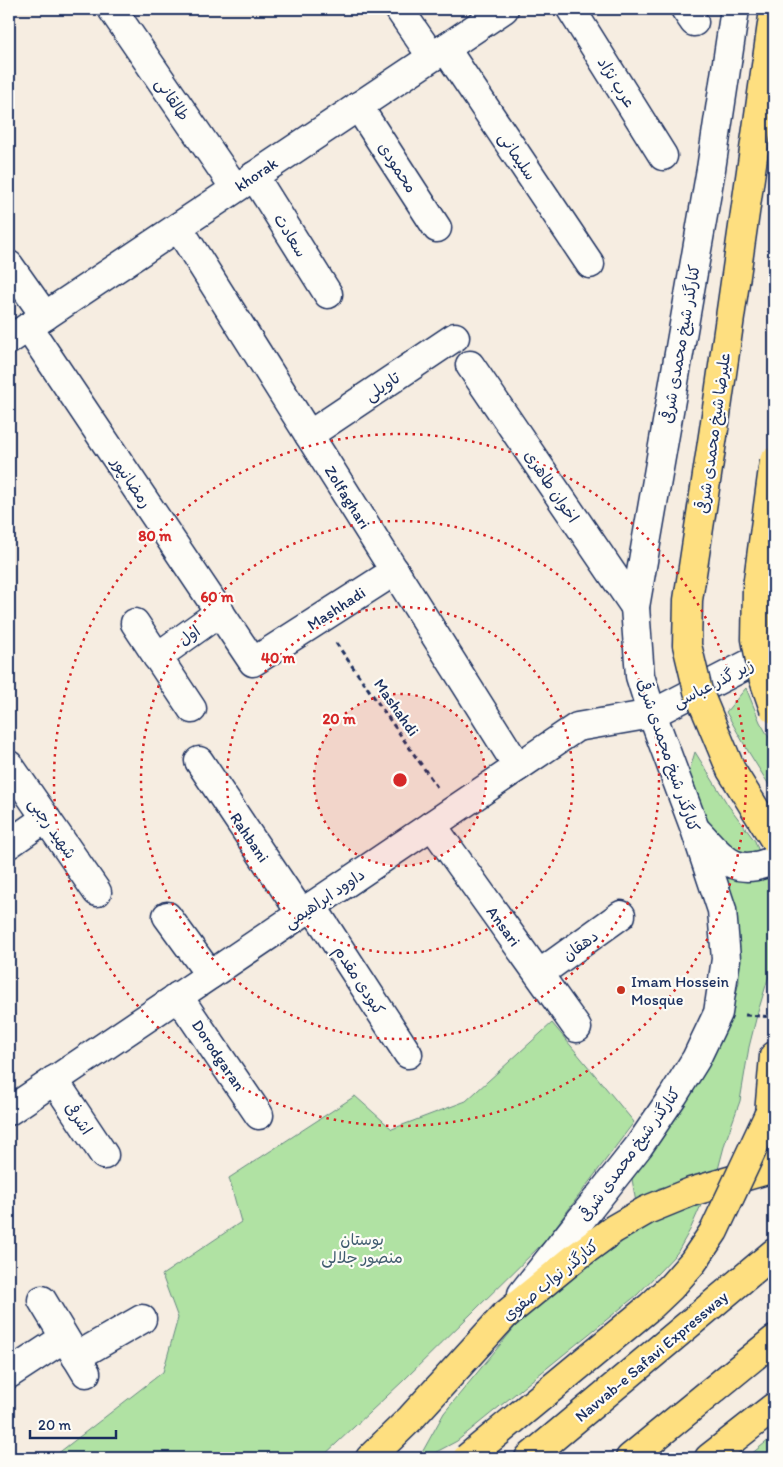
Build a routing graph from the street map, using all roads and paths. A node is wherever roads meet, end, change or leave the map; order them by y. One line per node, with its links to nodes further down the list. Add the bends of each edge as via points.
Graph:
1 (112, 9): 10 (street, طالقانی)
2 (399, 9): 7 (street, سلیمانی)
3 (504, 9): 7 (street, khorak)
4 (571, 9): 9 (street, عرب نژاد)
5 (735, 9): 22 (street, کنارگذر شیخ محمدی شرقی, via 709,179)
6 (774, 10): 38 (main road, علیرضا شیخ محمدی شرقی, bridge, via 688,600 687,645 698,691 730,770)
7 (439, 52): 8 (street, khorak); 13 (street, سلیمانی)
8 (358, 106): 10 (street, khorak); 12 (street, محمودی)
9 (663, 156)
10 (244, 182): 11 (street, khorak); 15 (street, سعادت)
11 (178, 227): 16 (street, khorak); 19 (street, Zolfaghari)
12 (437, 228)
13 (590, 264)
14 (9, 265): 16 (street, رمضانپور)
15 (328, 294)
16 (27, 327): 23 (street, رمضانپور)
17 (456, 337): 19 (street, تاویلی)
18 (470, 365): 22 (street, اخوان طاهری)
19 (309, 435): 21 (street, Zolfaghari)
20 (774, 461): 30 (main road, bridge, via 757,587 756,639 763,677)
21 (395, 571): 24 (street, Mashhadi); 34 (street, Zolfaghari)
22 (634, 607): 31 (street, کنارگذر شیخ محمدی شرقی, via 640,676)
23 (220, 612): 27 (street, اول); 28 (street, رمضانپور)
24 (320, 619): 28 (street, Mashhadi); 36 (path, Mashahdi)
25 (135, 624): 27 (street)
26 (774, 652): 31 (street, زیر گذر عباسی)
27 (157, 657): 29 (street)
28 (253, 662)
29 (192, 709)
30 (774, 709)
31 (652, 714): 34 (street, داوود ابراهیمی, via 577,727); 37 (street, کنارگذر شیخ محمدی شرقی)
32 (199, 760): 42 (street, Rahbani)
33 (9, 765): 35 (street, شهید رجبی)
34 (518, 767): 36 (street, داوود ابراهیمی)
35 (46, 818): 39 (street); 41 (street, شهید رجبی)
36 (442, 818): 42 (street, داوود ابراهیمی); 45 (street, Ansari)
37 (695, 829): 40 (street, via 729,863 746,868); 60 (street, کنارگذر شیخ محمدی شرقی, via 722,910 726,959 718,1013 696,1058 639,1146)
38 (774, 839)
39 (9, 844)
40 (774, 860)
41 (97, 892)
42 (307, 910): 46 (street, داوود ابراهیمی); 49 (street, کبودی مقدم)
43 (621, 915): 45 (street, دهقان)
44 (167, 916): 46 (street)
45 (539, 974): 48 (street, Ansari)
46 (210, 975): 47 (street, داوود ابراهیمی)
47 (178, 996): 51 (street, داوود ابراهیمی); 54 (street, Dorodgaran)
48 (577, 1028)
49 (408, 1054)
50 (774, 1056): 53 (main road)
51 (54, 1080): 52 (street, داوود ابراهیمی); 55 (street, اشرفی)
52 (9, 1111)
53 (769, 1114): 56 (main road); 67 (main road, bridge, via 714,1231 677,1281)
54 (259, 1115)
55 (104, 1155)
56 (774, 1157)
57 (774, 1168): 60 (main road, کنارگذر نواب صفوی, via 691,1192 647,1210 576,1257)
58 (774, 1253): 68 (main road, Navvab-e Safavi Expressway)
59 (42, 1300): 63 (street)
60 (504, 1316): 66 (main road, کنارگذر نواب صفوی)
61 (142, 1319): 63 (street)
62 (774, 1340): 69 (main road)
63 (75, 1356): 64 (street)
64 (9, 1374)
65 (774, 1407): 70 (main road)
66 (370, 1458)
67 (467, 1458)
68 (529, 1458)
69 (630, 1458)
70 (709, 1458)

